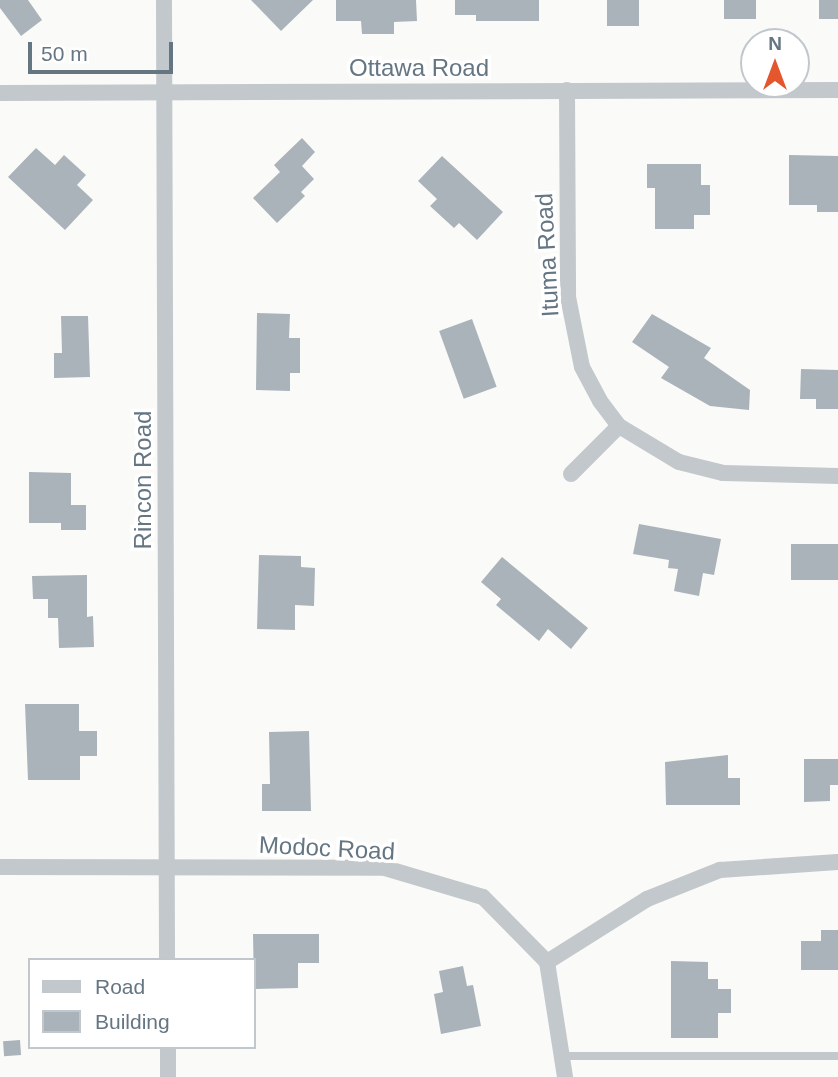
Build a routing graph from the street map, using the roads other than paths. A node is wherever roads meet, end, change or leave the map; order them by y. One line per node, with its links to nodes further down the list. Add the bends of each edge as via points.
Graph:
1 (164, 0): 4 (street, Rincon Road)
2 (567, 90): 3 (street, Ottawa Road); 4 (street, Ottawa Road); 6 (street, Ituma Road, via 568,297 582,367)
3 (838, 90)
4 (164, 91): 5 (street, Ottawa Road); 10 (street, Rincon Road)
5 (0, 93)
6 (619, 426): 7 (street); 8 (street, Ituma Road, via 679,463 712,470)
7 (571, 474)
8 (838, 476)
9 (838, 862): 13 (street, via 720,870 647,899)
10 (167, 866): 11 (street, Modoc Road); 12 (street, Rincon Road); 13 (street, Modoc Road, via 385,868 482,897)
11 (0, 867)
12 (167, 958)
13 (547, 962): 15 (street)
14 (168, 1049): 17 (street)
15 (562, 1056): 16 (lane); 18 (street)
16 (838, 1056)
17 (168, 1077)
18 (565, 1077)

